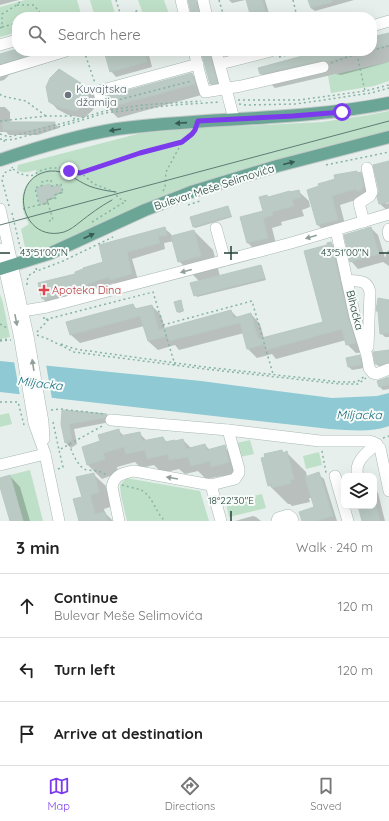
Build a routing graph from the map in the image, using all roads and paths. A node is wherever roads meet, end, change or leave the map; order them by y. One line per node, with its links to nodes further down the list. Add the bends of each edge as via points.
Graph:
1 (21, 0): 7 (path)
2 (116, 0): 9 (path)
3 (181, 0): 10 (street)
4 (203, 0): 11 (street)
5 (219, 0): 12 (path)
6 (293, 0): 13 (path)
7 (17, 5): 8 (path, via 34,4); 17 (path, via 2,14)
8 (40, 12)
9 (120, 12)
10 (184, 12)
11 (206, 12)
12 (223, 12)
13 (296, 12)
14 (389, 21): 16 (street)
15 (12, 24): 17 (path)
16 (377, 25)
17 (1, 27)
18 (12, 41): 19 (street)
19 (0, 45)
20 (389, 46): 21 (path)
21 (377, 49)
22 (50, 56): 31 (street)
23 (196, 56): 28 (street)
24 (218, 56): 29 (street)
25 (251, 56): 29 (street)
26 (350, 56): 30 (path)
27 (357, 56): 35 (path)
28 (198, 64): 32 (street); 39 (street, via 99,92)
29 (220, 64): 38 (street)
30 (323, 67): 38 (street, via 241,86)
31 (0, 71)
32 (201, 78): 38 (street, via 205,92); 39 (path)
33 (389, 85): 35 (path)
34 (389, 88): 37 (path)
35 (365, 91): 37 (path); 38 (path, via 299,100 245,100)
36 (0, 94): 41 (path, via 26,101)
37 (366, 94): 38 (path, via 296,104 246,105)
38 (228, 96): 42 (street); 44 (path, via 105,113)
39 (105, 102)
40 (389, 103): 42 (main road, via 321,114)
41 (46, 116): 43 (path); 44 (path, via 73,116)
42 (234, 119): 45 (main road)
43 (0, 121)
44 (75, 121): 46 (path, via 9,137); 49 (path)
45 (198, 121): 50 (path, via 192,134); 53 (main road, one-way to 53, via 103,132)
46 (0, 134)
47 (389, 137): 78 (main road, Bulevar Meše Selimovića, one-way to 47, via 51,253 191,192 277,166)
48 (0, 139): 49 (path)
49 (4, 140): 51 (path)
50 (182, 142): 56 (path); 58 (path, via 166,172)
51 (5, 145)
52 (389, 152): 54 (path)
53 (0, 160)
54 (326, 165)
55 (367, 168): 67 (street, via 372,192 359,203)
56 (80, 173): 57 (path, via 51,168 31,176 20,174 12,168 4,173); 68 (path, via 94,184 115,192 118,198 126,201)
57 (1, 181): 75 (path, via 21,250)
58 (162, 191)
59 (200, 201): 62 (path)
60 (48, 203): 61 (path); 61 (path, via 47,200 56,198 55,195 63,192 61,184 52,186 50,180 35,188); 66 (path, via 53,220)
61 (39, 205): 64 (path)
62 (187, 205)
63 (0, 209): 78 (street)
64 (23, 209)
65 (389, 214): 67 (street)
66 (49, 221)
67 (364, 222): 71 (street)
68 (91, 223)
69 (216, 228): 76 (street)
70 (389, 229): 73 (street)
71 (336, 230): 76 (street, one-way to 76); 80 (street, Bihaćka)
72 (116, 235): 79 (path)
73 (389, 236)
74 (0, 249): 78 (street)
75 (27, 252)
76 (225, 260): 82 (street, one-way to 82)
77 (36, 266): 79 (path)
78 (6, 268): 83 (street); 92 (street, one-way to 92)
79 (37, 271): 81 (path, via 28,276)
80 (348, 280): 93 (street, Bihaćka, via 355,317); 93 (street, via 365,283 370,292)
81 (26, 288)
82 (45, 310): 83 (street); 84 (path, via 44,320)
83 (23, 311): 92 (street)
84 (50, 318): 86 (path, via 153,292); 89 (path)
85 (0, 324): 88 (path)
86 (163, 325): 94 (path); 97 (path, via 252,301)
87 (36, 326): 89 (path)
88 (11, 330)
89 (37, 332): 94 (path, via 37,335 74,352)
90 (13, 339): 91 (path)
91 (0, 340)
92 (26, 349): 99 (street)
93 (367, 356): 96 (street, Bihaćka)
94 (174, 364): 97 (path)
95 (389, 370): 96 (street, via 376,374)
96 (372, 372): 97 (path, via 358,384)
97 (273, 376)
98 (0, 402): 103 (path, via 18,402 24,425)
99 (41, 408): 100 (path); 107 (street)
100 (52, 415)
101 (108, 419): 104 (street); 106 (path)
102 (53, 420): 106 (path)
103 (28, 424)
104 (228, 430): 105 (street); 113 (street, via 239,473 235,479)
105 (320, 441): 108 (street, via 369,440); 112 (path, via 326,478)
106 (59, 450): 110 (path, via 63,467)
107 (45, 454): 109 (street); 110 (street)
108 (382, 454): 111 (street, via 367,453 359,462); 114 (street)
109 (0, 465)
110 (49, 471): 115 (street)
111 (358, 473)
112 (335, 476): 120 (street)
113 (211, 485): 116 (street, one-way to 116, via 134,471 123,473 117,476 112,487); 117 (street)
114 (389, 491)
115 (59, 521)
116 (119, 521)
117 (220, 521)
118 (277, 521): 119 (street, via 278,518 288,515)
119 (293, 521)
120 (348, 521)

